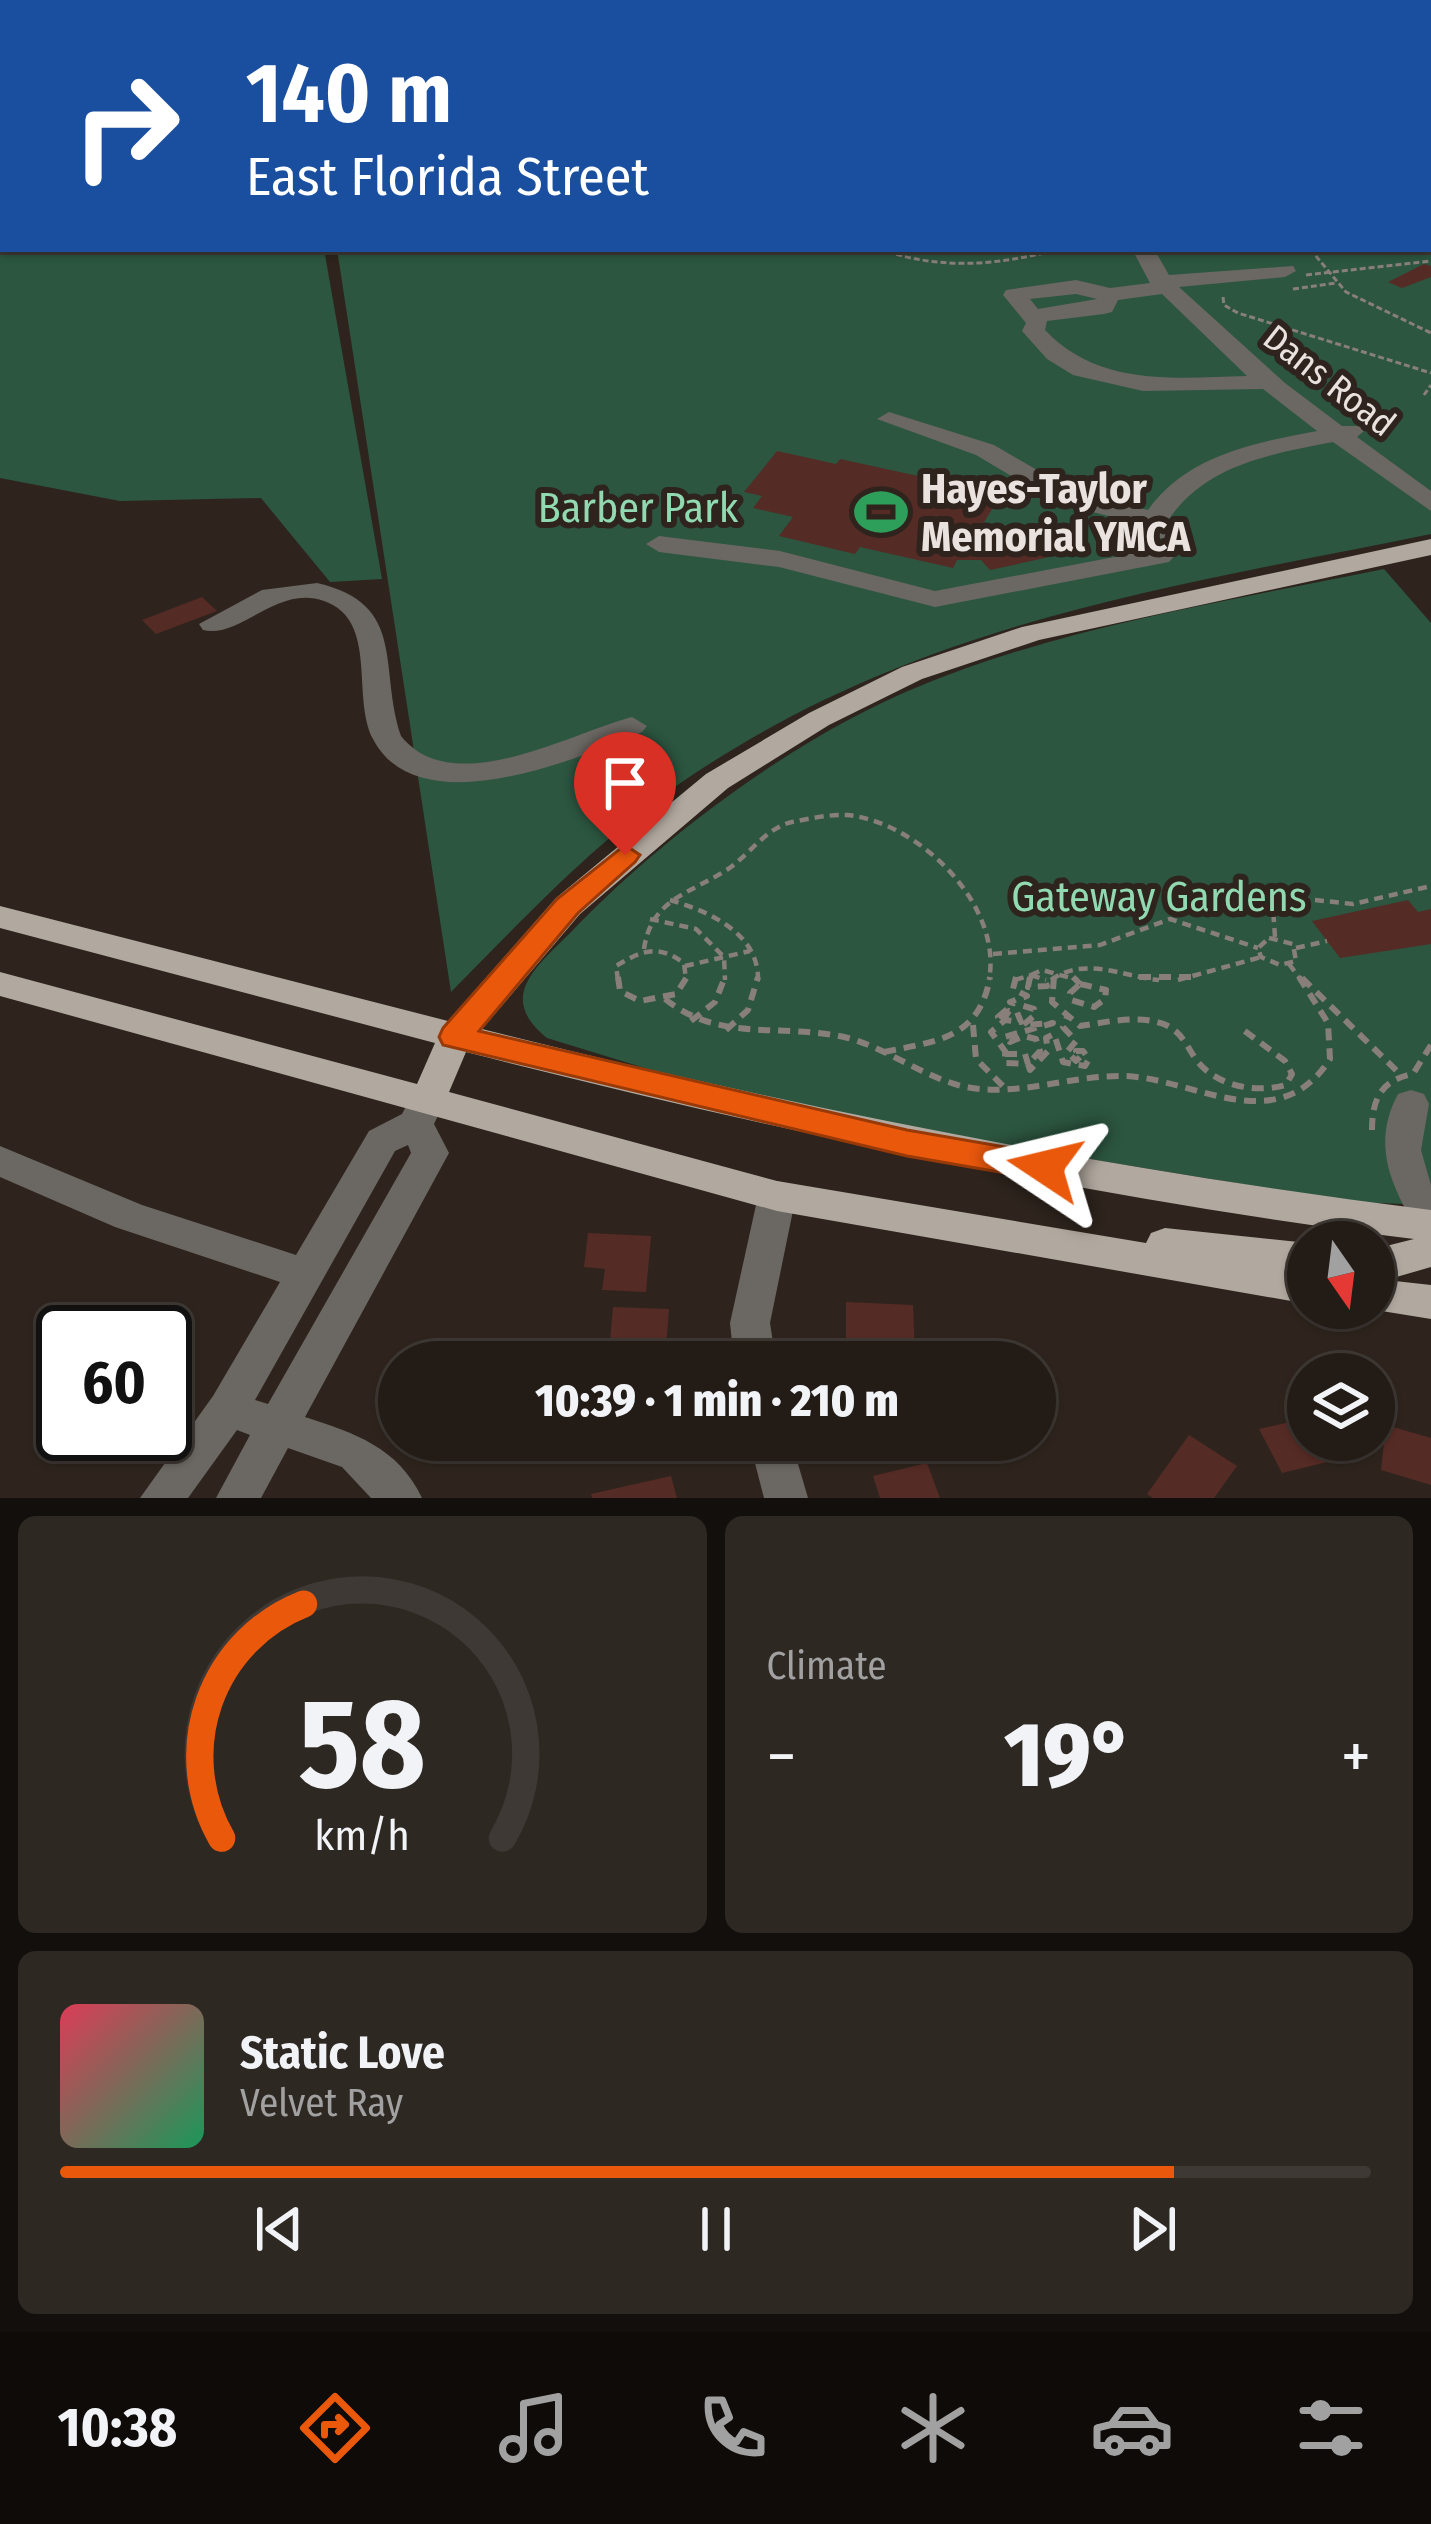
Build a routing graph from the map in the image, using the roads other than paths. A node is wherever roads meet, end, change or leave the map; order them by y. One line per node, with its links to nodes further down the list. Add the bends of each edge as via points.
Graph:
1 (1145, 252): 3 (street, Dans Road)
2 (1288, 279): 3 (street)
3 (1171, 293): 4 (street, Dans Road); 4 (street, via 1110,295 1104,307 1033,316 1033,331 1052,358 1116,382); 6 (street, Dans Road, via 1214,316)
4 (1274, 382): 6 (street, Dans Road)
5 (889, 419): 9 (street, via 985,450 1066,497)
6 (1352, 431): 7 (street, Dans Road); 8 (street, Dans Road); 9 (street, via 1212,466 1184,480)
7 (1431, 480)
8 (1431, 503)
9 (1153, 519): 10 (street, via 1172,530 1172,549 935,599 780,559)
10 (659, 544)
11 (1431, 548): 16 (main road, via 1032,633 856,701 717,781 654,829 568,906)
12 (213, 624): 13 (street, via 295,589 348,600 370,635 388,743 428,768 502,768)
13 (632, 726)
14 (0, 916): 16 (main road)
15 (0, 984): 18 (main road)
16 (455, 1037): 18 (main road); 22 (main road, via 907,1143 1322,1214)
17 (1406, 1089): 22 (street, via 1401,1163)
18 (421, 1113): 20 (main road); 26 (street, via 382,1141); 32 (street, via 430,1153)
19 (0, 1161): 26 (street, via 129,1216)
20 (778, 1196): 21 (main road); 30 (street)
21 (832, 1208): 24 (main road, via 914,1204); 27 (main road)
22 (1431, 1222)
23 (1431, 1250): 25 (main road)
24 (1287, 1257)
25 (1395, 1263)
26 (303, 1274): 31 (street)
27 (1287, 1284)
28 (1395, 1298): 29 (main road)
29 (1431, 1302)
30 (752, 1341)
31 (228, 1409): 32 (street); 34 (street)
32 (280, 1428): 35 (street); 36 (street, via 357,1453)
33 (776, 1461): 37 (street)
34 (162, 1498)
35 (238, 1498)
36 (400, 1498)
37 (786, 1498)

